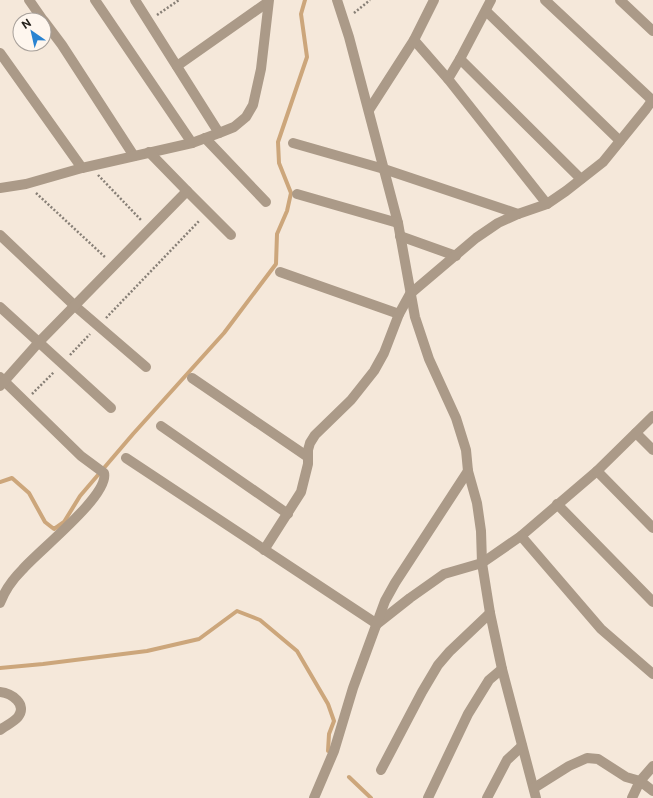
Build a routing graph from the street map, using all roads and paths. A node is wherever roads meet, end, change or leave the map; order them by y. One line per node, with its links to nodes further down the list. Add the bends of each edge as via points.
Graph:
1 (29, 0): 13 (street)
2 (95, 0): 28 (street)
3 (135, 0): 15 (street)
4 (179, 0): 15 (path)
5 (337, 0): 14 (street)
6 (370, 0): 14 (path)
7 (434, 0): 18 (street)
8 (491, 0): 12 (street)
9 (545, 0): 23 (street)
10 (620, 0): 16 (street)
11 (269, 1): 21 (street); 25 (street, via 262,62 253,104 246,117 234,127)
12 (486, 11): 20 (street); 27 (street)
13 (38, 12)
14 (344, 20): 24 (street)
15 (149, 21): 21 (street)
16 (653, 31)
17 (52, 32): 31 (street)
18 (414, 40): 22 (street); 24 (street)
19 (0, 53): 32 (street)
20 (460, 59): 22 (street); 34 (street)
21 (177, 66): 25 (street)
22 (448, 79): 40 (street)
23 (652, 100): 27 (street)
24 (369, 110): 33 (street)
25 (219, 133): 26 (street)
26 (205, 138): 28 (street); 39 (street)
27 (620, 141): 34 (street, via 603,162)
28 (192, 143): 30 (street)
29 (293, 143): 33 (street)
30 (149, 152): 31 (street); 37 (street)
31 (134, 156): 32 (street)
32 (85, 167): 35 (street); 44 (path)
33 (384, 169): 42 (street); 43 (street)
34 (581, 179): 40 (street)
35 (26, 184): 36 (street); 49 (path)
36 (0, 188)
37 (187, 192): 41 (street); 44 (street)
38 (297, 194): 43 (street)
39 (266, 202)
40 (547, 204): 42 (street)
41 (208, 212): 46 (street); 55 (path)
42 (518, 214): 48 (street, via 498,223)
43 (398, 223): 47 (street)
44 (150, 229): 49 (street)
45 (0, 235): 52 (street)
46 (231, 235)
47 (400, 236): 48 (street); 51 (street)
48 (456, 256): 51 (street)
49 (114, 266): 52 (street)
50 (280, 272): 54 (street)
51 (410, 294): 54 (street); 69 (street, via 430,359 456,418 466,450)
52 (75, 306): 55 (street); 56 (street)
53 (0, 307): 56 (street)
54 (399, 314): 67 (street, via 374,371 351,400 316,435 310,443)
55 (98, 326): 57 (path); 58 (street)
56 (39, 342): 57 (street); 60 (street)
57 (62, 363): 61 (path); 62 (street)
58 (146, 367)
59 (192, 378): 67 (street)
60 (1, 381): 61 (street)
61 (25, 401): 78 (street, via 81,456 100,470 104,479 95,495 70,524 11,582)
62 (111, 408)
63 (653, 416): 65 (street)
64 (161, 426): 72 (street)
65 (636, 433): 66 (street); 70 (street)
66 (653, 450)
67 (308, 457): 72 (street, via 301,492)
68 (126, 458): 75 (street)
69 (468, 471): 76 (street, via 477,503); 80 (street, via 395,583)
70 (597, 471): 71 (street); 73 (street)
71 (557, 504): 74 (street); 77 (street)
72 (288, 514): 75 (street)
73 (653, 528)
74 (521, 536): 76 (street); 82 (street, via 600,629)
75 (264, 550): 80 (street)
76 (482, 563): 79 (street); 80 (street, via 444,574)
77 (653, 602)
78 (0, 603)
79 (490, 613): 81 (street); 87 (street, via 438,665)
80 (377, 624): 91 (street, via 353,688 334,751)
81 (502, 669): 85 (street); 92 (street, via 489,680 468,714)
82 (653, 674)
83 (0, 692): 84 (street, via 14,696 21,710 18,717)
84 (0, 730)
85 (522, 746): 90 (street); 93 (street, via 507,760)
86 (653, 766): 88 (street)
87 (381, 770)
88 (640, 781): 89 (street); 90 (street, via 626,777 598,759 587,758 569,766); 94 (street)
89 (653, 791)
90 (535, 793)
91 (314, 798)
92 (428, 798)
93 (487, 798)
94 (632, 798)

